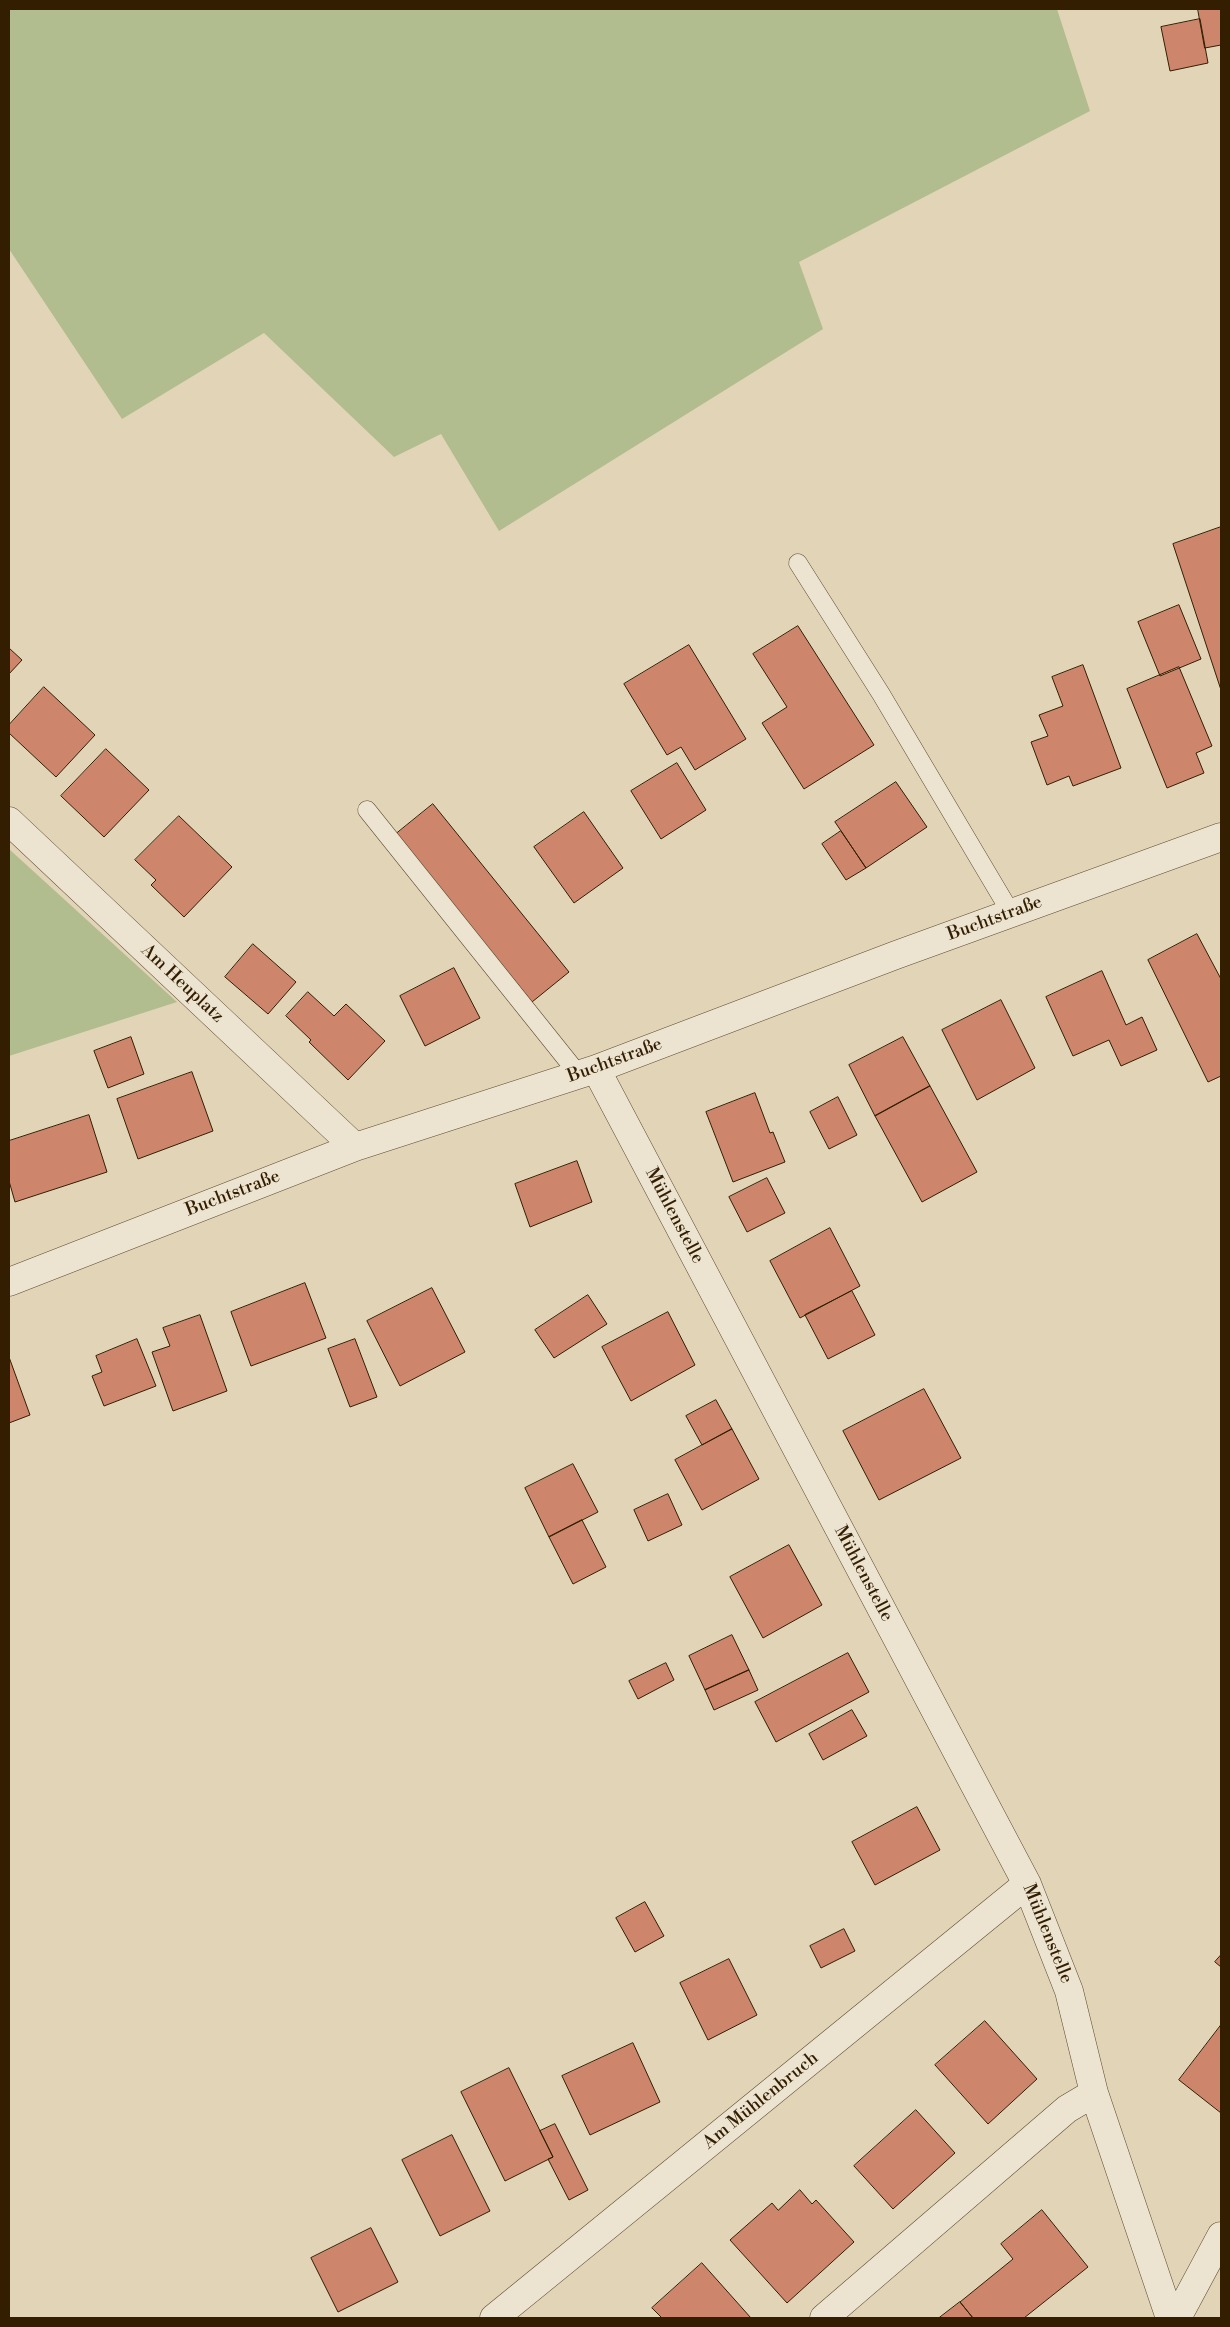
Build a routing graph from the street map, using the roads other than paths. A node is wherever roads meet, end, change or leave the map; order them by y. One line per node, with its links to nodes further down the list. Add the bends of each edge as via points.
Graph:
1 (798, 563): 5 (lane, via 881,694)
2 (367, 810): 6 (lane)
3 (9, 821): 7 (street, Am Heuplatz)
4 (1221, 837): 5 (street, Buchtstraße)
5 (1011, 913): 6 (street, Buchtstraße)
6 (588, 1072): 7 (street, Buchtstraße); 9 (street, Mühlenstelle)
7 (355, 1147): 8 (street, Buchtstraße)
8 (9, 1282)
9 (1027, 1884): 10 (street, Mühlenstelle, via 1069,1991); 12 (street, Am Mühlenbruch)
10 (1094, 2093): 13 (street, via 1067,2109); 14 (street, Mühlenstelle)
11 (1221, 2236): 15 (street)
12 (494, 2318)
13 (824, 2318)
14 (1170, 2318)
15 (1177, 2318)

